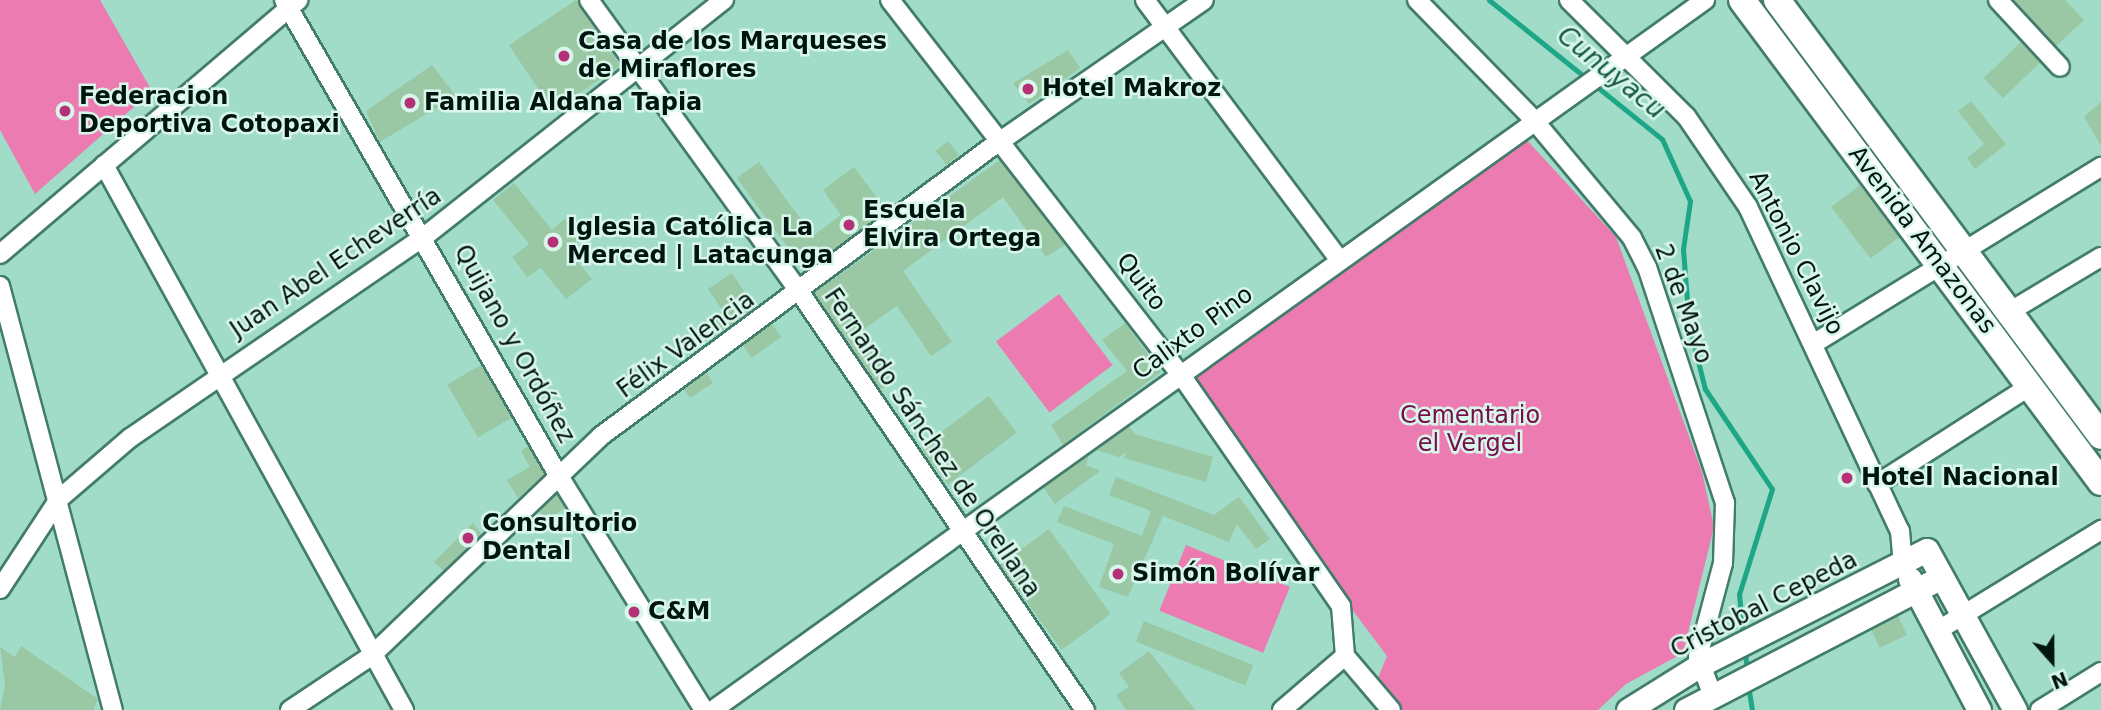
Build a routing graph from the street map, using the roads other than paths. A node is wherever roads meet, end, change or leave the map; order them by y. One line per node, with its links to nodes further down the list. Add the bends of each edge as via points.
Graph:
1 (589, 0): 16 (street, Fernando Sánchez de Orellana)
2 (724, 0): 16 (street, Juan Abel Echeverría)
3 (890, 0): 18 (street, Quito)
4 (1145, 0): 13 (street)
5 (1204, 0): 13 (street, Félix Valencia)
6 (1417, 0): 17 (street, 2 de Mayo)
7 (1569, 0): 14 (street, Antonio Clavijo)
8 (1704, 0): 14 (street, Calixto Pino)
9 (1742, 0): 24 (main road, Avenida Amazonas)
10 (1777, 0): 24 (main road, Avenida Amazonas)
11 (1998, 0): 15 (street)
12 (290, 3): 19 (street); 21 (street, Quijano y Ordóñez)
13 (1165, 29): 18 (street, Félix Valencia); 25 (street)
14 (1625, 54): 17 (street, Calixto Pino); 29 (street, Antonio Clavijo, via 1686,116 1748,206)
15 (2060, 67)
16 (638, 68): 21 (street, Juan Abel Echeverría); 27 (street, Fernando Sánchez de Orellana)
17 (1533, 119): 25 (street, Calixto Pino); 50 (street, 2 de Mayo, via 1632,238 1647,267 1720,480 1726,541 1698,650)
18 (999, 142): 27 (street, Félix Valencia); 30 (street, Quito)
19 (104, 165): 22 (street); 31 (street)
20 (2101, 167): 24 (street)
21 (425, 236): 31 (street, Juan Abel Echeverría); 34 (street, Quijano y Ordóñez)
22 (0, 254)
23 (2101, 257): 28 (street)
24 (1953, 258): 28 (main road, Avenida Amazonas); 29 (street); 32 (main road, Avenida Amazonas)
25 (1339, 259): 30 (street, Calixto Pino)
26 (0, 286): 37 (street)
27 (800, 293): 34 (street, Félix Valencia); 40 (street, Fernando Sánchez de Orellana)
28 (2009, 312): 33 (main road, Avenida Amazonas)
29 (1813, 344): 36 (street, Antonio Clavijo)
30 (1179, 372): 40 (street, Calixto Pino); 49 (street, Quito, via 1341,606)
31 (214, 374): 37 (street, Juan Abel Echeverría); 48 (street)
32 (2029, 386): 35 (main road, Avenida Amazonas); 36 (street)
33 (2101, 436)
34 (557, 473): 48 (street, Félix Valencia); 56 (street, Quijano y Ordóñez)
35 (2101, 482)
36 (1877, 484): 39 (street, Antonio Clavijo)
37 (59, 499): 44 (street, Juan Abel Echeverría); 53 (street)
38 (2101, 530): 46 (street)
39 (1900, 531): 41 (street, Antonio Clavijo); 42 (street, Antonio Clavijo)
40 (961, 534): 57 (street, Calixto Pino); 58 (street, Fernando Sánchez de Orellana)
41 (1927, 550): 42 (street, Cristobal Cepeda); 43 (street, Antonio Clavijo)
42 (1903, 563): 45 (street, Antonio Clavijo); 50 (street, Cristobal Cepeda)
43 (1942, 577): 45 (street); 46 (street, Antonio Clavijo)
44 (0, 589)
45 (1916, 590): 47 (street, Antonio Clavijo); 52 (street)
46 (1963, 617): 47 (street); 64 (street, Antonio Clavijo)
47 (1937, 631): 63 (street, Antonio Clavijo)
48 (372, 656): 54 (street, Félix Valencia); 55 (street)
49 (1345, 656): 59 (street); 60 (street)
50 (1700, 665): 52 (street, 2 de Mayo); 61 (street, Cristobal Cepeda)
51 (2101, 672): 65 (street)
52 (1722, 690): 62 (street)
53 (113, 710)
54 (290, 710)
55 (404, 710)
56 (704, 710)
57 (713, 710)
58 (1085, 710)
59 (1282, 710)
60 (1391, 710)
61 (1628, 710)
62 (1686, 710)
63 (1979, 710)
64 (2015, 710)
65 (2040, 710)

